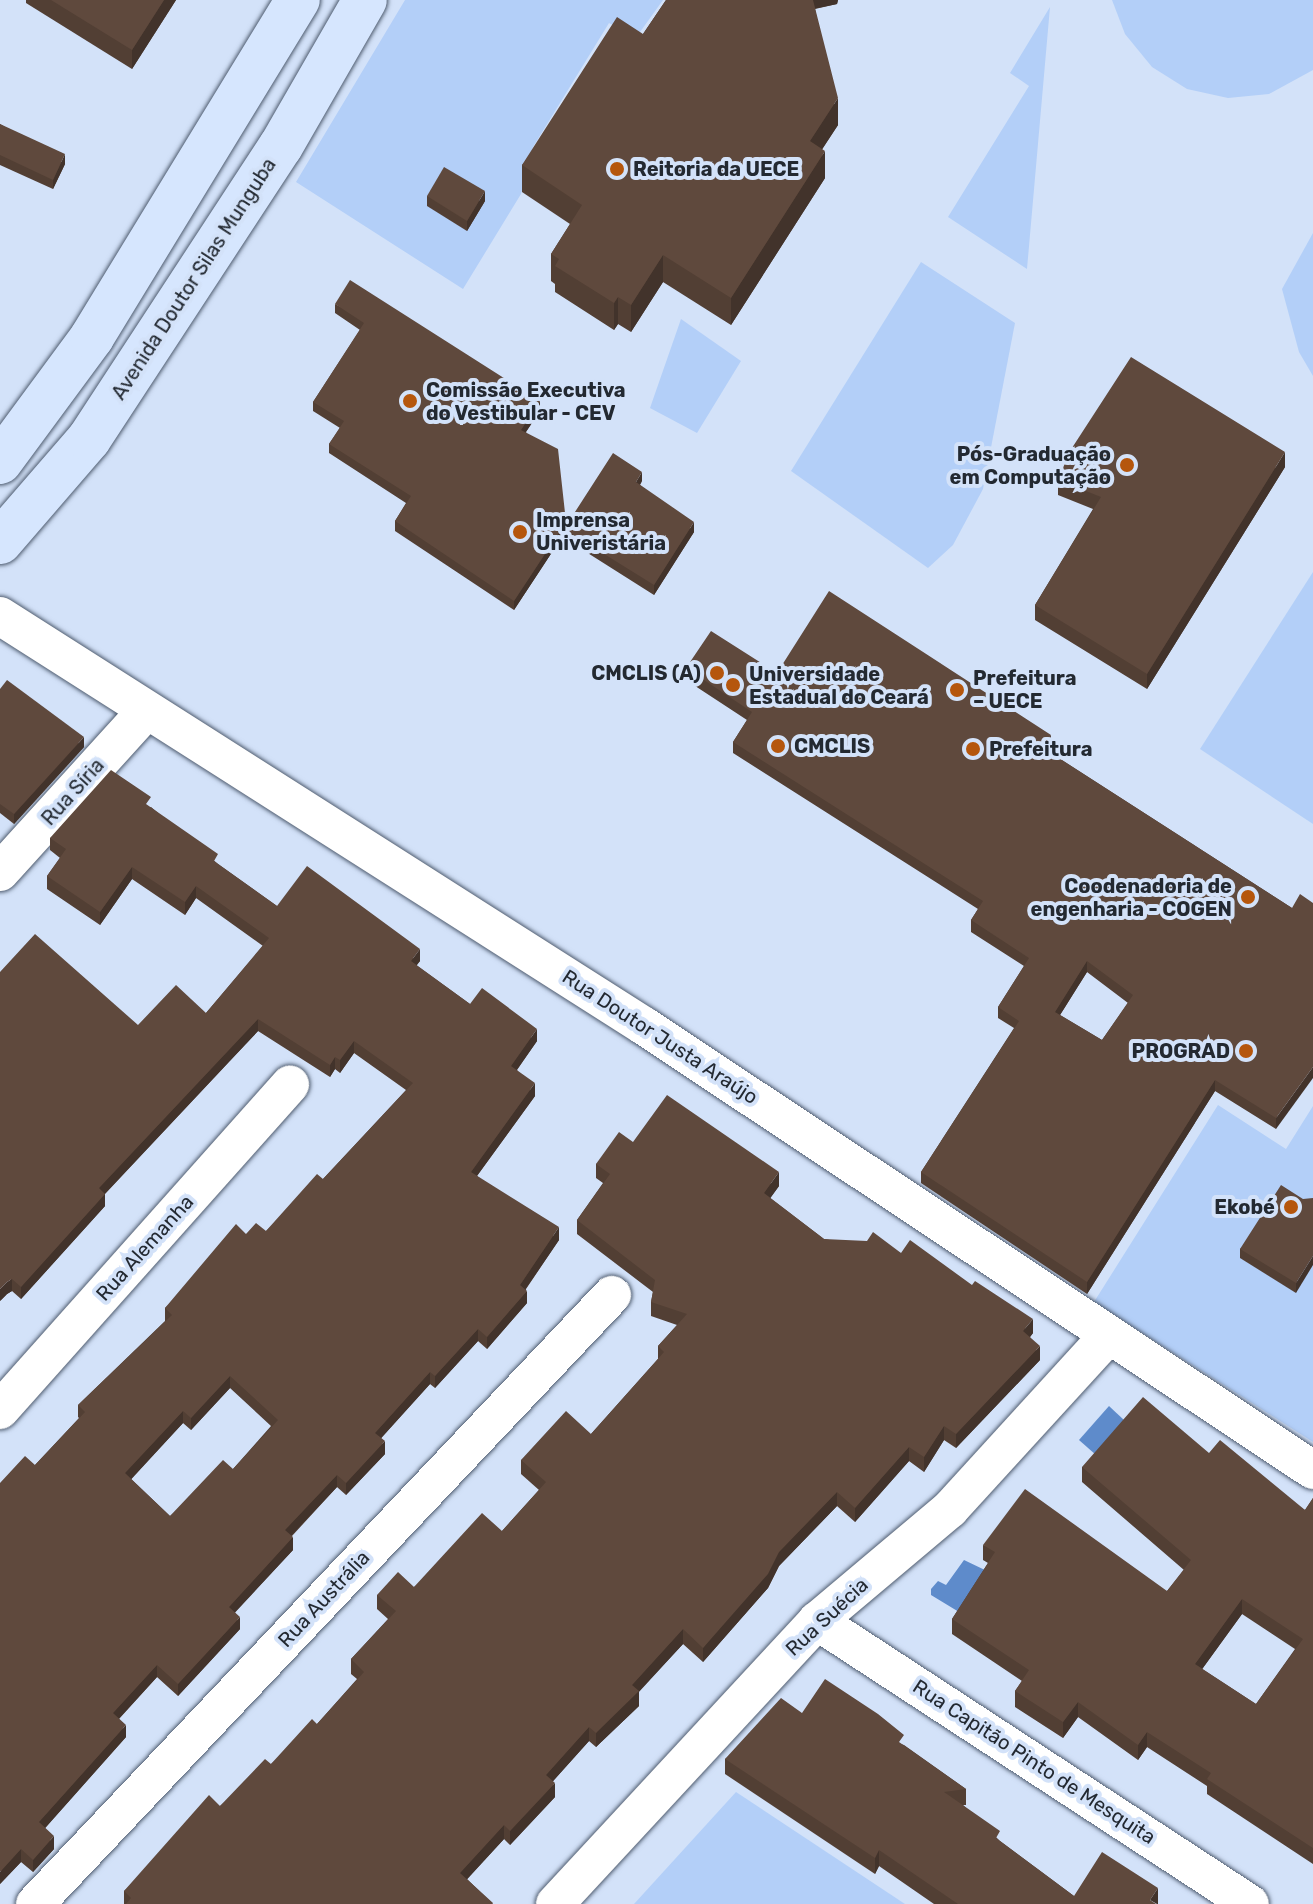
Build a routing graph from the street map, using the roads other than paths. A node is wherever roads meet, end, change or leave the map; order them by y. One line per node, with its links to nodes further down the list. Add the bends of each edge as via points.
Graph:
1 (298, 0): 3 (main road, via 92,337)
2 (365, 0): 4 (main road, Avenida Doutor Silas Munguba, via 281,146 89,439)
3 (0, 462)
4 (0, 542)
5 (0, 616): 6 (street, Rua Doutor Justa Araújo)
6 (146, 711): 7 (street, Rua Síria); 10 (street, Rua Doutor Justa Araújo, via 644,1026)
7 (0, 872)
8 (290, 1085): 11 (street, Rua Alemanha)
9 (612, 1295): 14 (street, Rua Austrália)
10 (1107, 1337): 12 (street, Rua Doutor Justa Araújo); 13 (street, Rua Suécia, via 950,1509)
11 (0, 1410)
12 (1313, 1470)
13 (817, 1621): 15 (street, Rua Suécia); 16 (street, Rua Capitão Pinto de Mesquita)
14 (35, 1904)
15 (555, 1904)
16 (1250, 1904)

